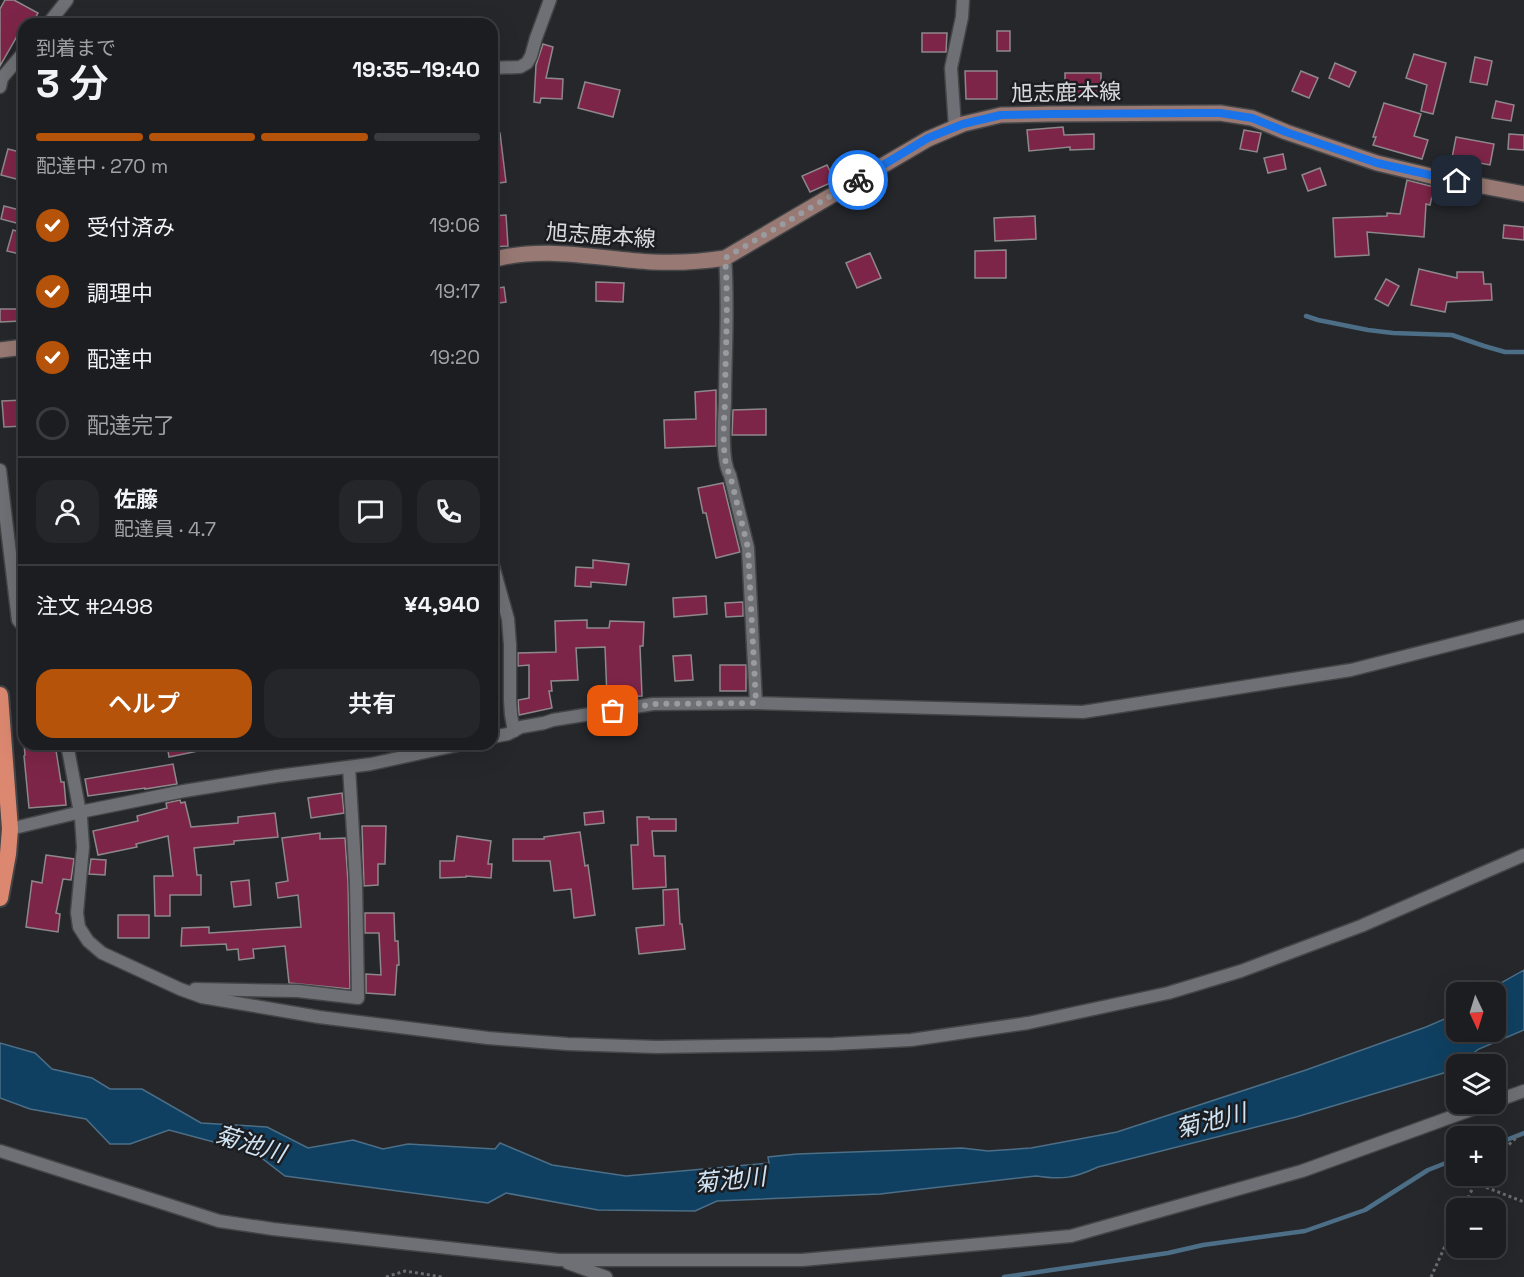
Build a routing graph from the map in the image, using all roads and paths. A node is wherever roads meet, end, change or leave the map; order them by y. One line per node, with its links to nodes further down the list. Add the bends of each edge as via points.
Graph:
1 (67, 0): 4 (street)
2 (550, 0): 6 (street, via 527,63)
3 (963, 0): 8 (street, via 951,68)
4 (53, 18)
5 (18, 59): 7 (street, via 2,78)
6 (498, 69)
7 (0, 87)
8 (955, 127): 9 (main road, 旭志鹿本線, via 1001,115 1220,113 1252,118 1377,163); 11 (main road, 旭志鹿本線, via 928,138)
9 (1524, 194)
10 (498, 258): 11 (main road, 旭志鹿本線, via 548,253 652,262 694,263)
11 (725, 258): 19 (street, via 725,460 748,548)
12 (18, 348): 13 (main road)
13 (0, 350)
14 (0, 470): 16 (street)
15 (498, 583): 20 (street, via 508,619)
16 (18, 620)
17 (1524, 626): 19 (street, via 1351,670 1083,712)
18 (0, 695): 26 (highway)
19 (756, 703): 20 (street, via 653,704 553,720)
20 (514, 731): 21 (street)
21 (498, 735)
22 (68, 750): 25 (street)
23 (435, 750): 24 (street)
24 (349, 767): 25 (street, via 213,786); 29 (street, via 358,998 298,991)
25 (80, 812): 26 (street); 29 (street, via 83,847 79,927 102,952)
26 (10, 829): 28 (highway)
27 (1524, 855): 29 (street, via 1361,926 1241,971 1168,993 1038,1021 911,1040 657,1047 568,1044 319,1017)
28 (0, 898)
29 (180, 989)
30 (1524, 1091): 31 (street)
31 (1506, 1097)
32 (1459, 1114): 39 (street, via 1302,1171 1071,1236 802,1260)
33 (1519, 1135): 34 (path)
34 (1506, 1147)
35 (0, 1151): 39 (street, via 219,1221)
36 (1483, 1186): 37 (path)
37 (1524, 1202)
38 (1446, 1244): 43 (path)
39 (559, 1260): 42 (street)
40 (386, 1277): 41 (path, via 405,1271)
41 (442, 1277)
42 (606, 1277)
43 (1431, 1277)

